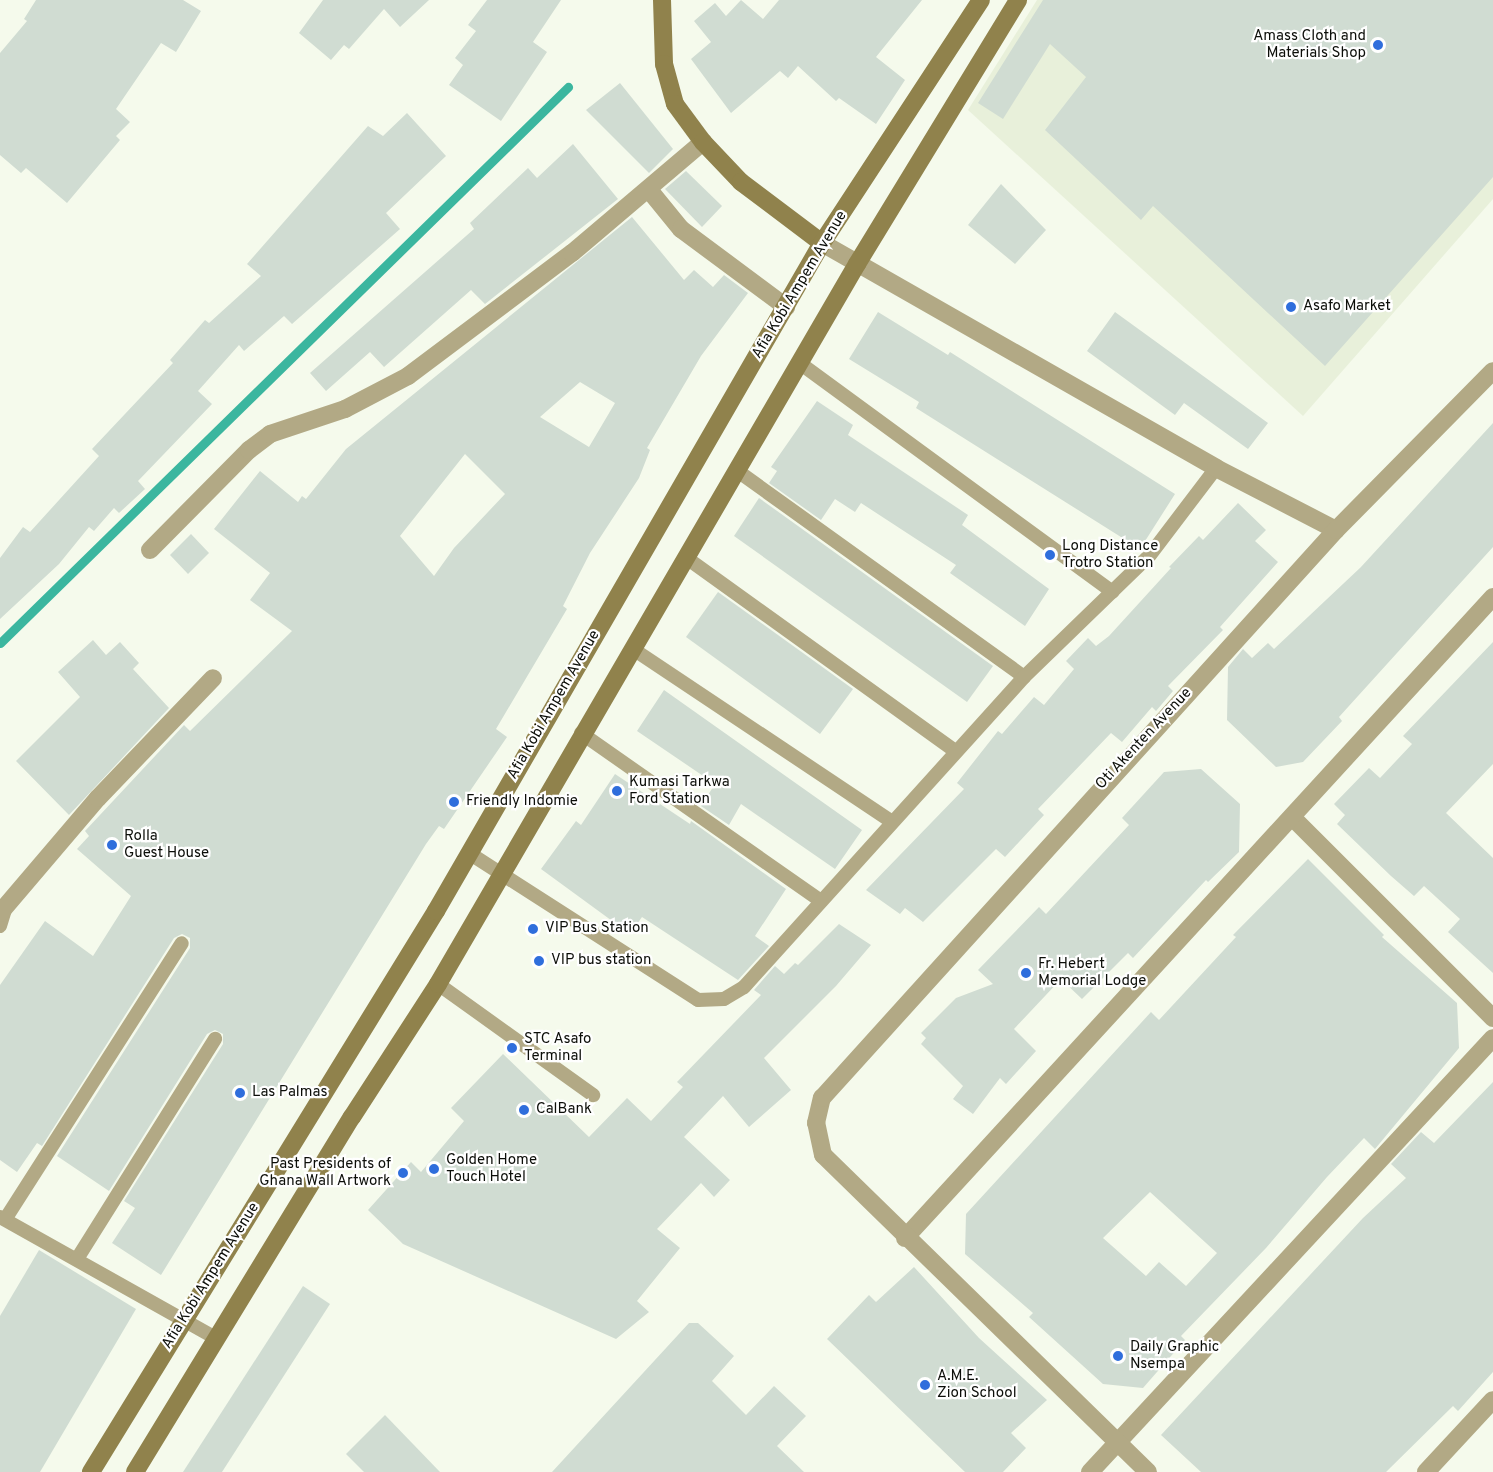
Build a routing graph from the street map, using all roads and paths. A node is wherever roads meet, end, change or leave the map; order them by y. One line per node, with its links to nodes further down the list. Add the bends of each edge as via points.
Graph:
1 (662, 0): 4 (main road, via 664,64 675,104)
2 (981, 0): 6 (main road, Afia Kobi Ampem Avenue)
3 (1018, 0): 7 (main road)
4 (703, 142): 5 (street); 6 (main road, via 741,182)
5 (650, 191): 8 (street, via 681,230); 14 (street, via 408,376 345,409 270,434 249,450)
6 (822, 243): 7 (street); 8 (main road, Afia Kobi Ampem Avenue)
7 (856, 264): 9 (main road); 11 (street)
8 (786, 307): 25 (main road, Afia Kobi Ampem Avenue)
9 (801, 364): 12 (main road); 16 (lane)
10 (1492, 372): 13 (street, Oti Akenten Avenue)
11 (1216, 468): 13 (street); 16 (lane, via 1150,555)
12 (739, 472): 15 (main road); 19 (lane)
13 (1336, 530): 37 (street, Oti Akenten Avenue, via 822,1098 816,1123 823,1155)
14 (150, 550)
15 (688, 559): 18 (main road); 22 (lane)
16 (1112, 592): 19 (lane)
17 (1493, 597): 23 (street)
18 (633, 649): 21 (main road); 24 (lane)
19 (1024, 677): 22 (lane)
20 (213, 678): 28 (street, via 98,798)
21 (581, 734): 26 (main road); 27 (lane)
22 (955, 751): 24 (lane)
23 (1293, 818): 32 (street); 37 (street)
24 (892, 822): 27 (lane)
25 (469, 853): 26 (lane); 39 (main road, Afia Kobi Ampem Avenue)
26 (502, 876): 27 (lane, via 698,1000 724,999 744,987); 31 (main road)
27 (821, 902)
28 (3, 909): 29 (lane)
29 (0, 926)
30 (182, 943): 36 (lane)
31 (438, 984): 35 (lane); 40 (main road)
32 (1493, 1018)
33 (1493, 1038): 42 (street)
34 (215, 1039): 38 (lane)
35 (593, 1095)
36 (3, 1217): 38 (lane)
37 (905, 1238): 42 (street)
38 (77, 1259): 39 (lane)
39 (183, 1320): 40 (lane); 43 (main road, Afia Kobi Ampem Avenue)
40 (216, 1338): 44 (main road)
41 (1493, 1400): 47 (street)
42 (1118, 1444): 45 (street); 46 (street)
43 (91, 1472)
44 (135, 1472)
45 (1090, 1472)
46 (1148, 1472)
47 (1426, 1472)

